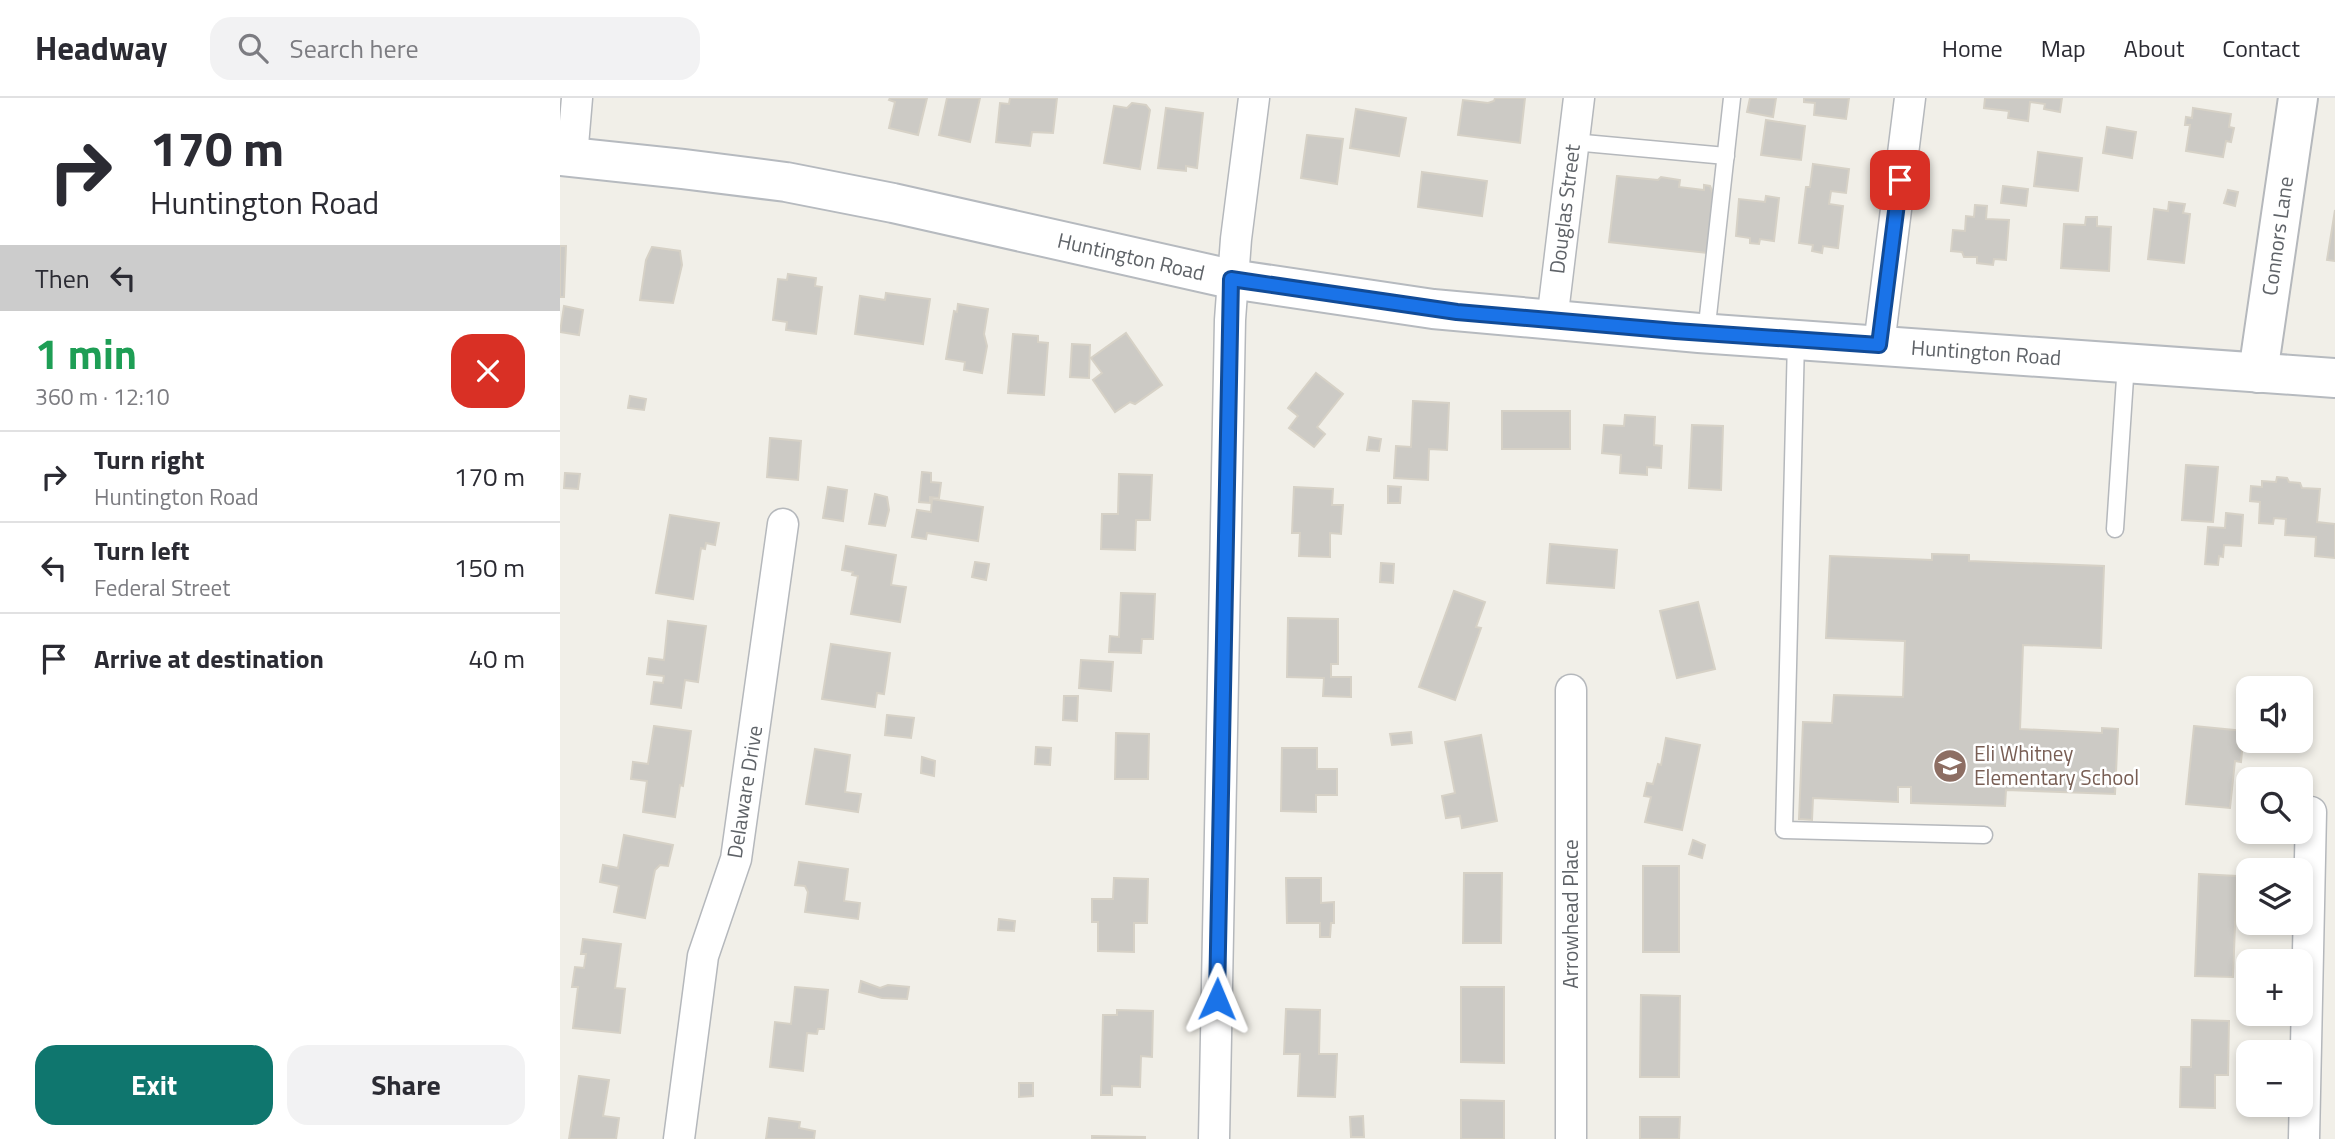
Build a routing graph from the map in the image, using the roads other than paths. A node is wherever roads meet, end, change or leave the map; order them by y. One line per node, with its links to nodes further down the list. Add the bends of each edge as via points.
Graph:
1 (577, 98): 9 (street)
2 (1254, 98): 10 (street)
3 (1579, 98): 7 (street, Douglas Street)
4 (1732, 98): 8 (lane)
5 (1910, 98): 14 (street)
6 (2298, 98): 16 (main road, Connors Lane)
7 (1573, 142): 8 (lane); 11 (street, Douglas Street)
8 (1726, 156): 12 (lane)
9 (566, 157): 10 (main road, Huntington Road, via 786,182)
10 (1231, 279): 11 (main road, Huntington Road); 24 (street)
11 (1552, 321): 12 (main road, Huntington Road)
12 (1706, 334): 13 (main road, Huntington Road)
13 (1796, 340): 14 (main road, Huntington Road); 21 (lane, via 1784,830)
14 (1879, 345): 15 (main road, Huntington Road)
15 (2126, 363): 16 (main road, Huntington Road); 19 (lane)
16 (2258, 373): 17 (main road, Huntington Road)
17 (2335, 378)
18 (783, 524): 23 (street, Delaware Drive, via 736,859 703,956)
19 (2115, 528)
20 (1571, 690): 25 (street, Arrowhead Place)
21 (1984, 835)
22 (2310, 844): 26 (street)
23 (679, 1139)
24 (1214, 1139)
25 (1571, 1139)
26 (2304, 1139)

